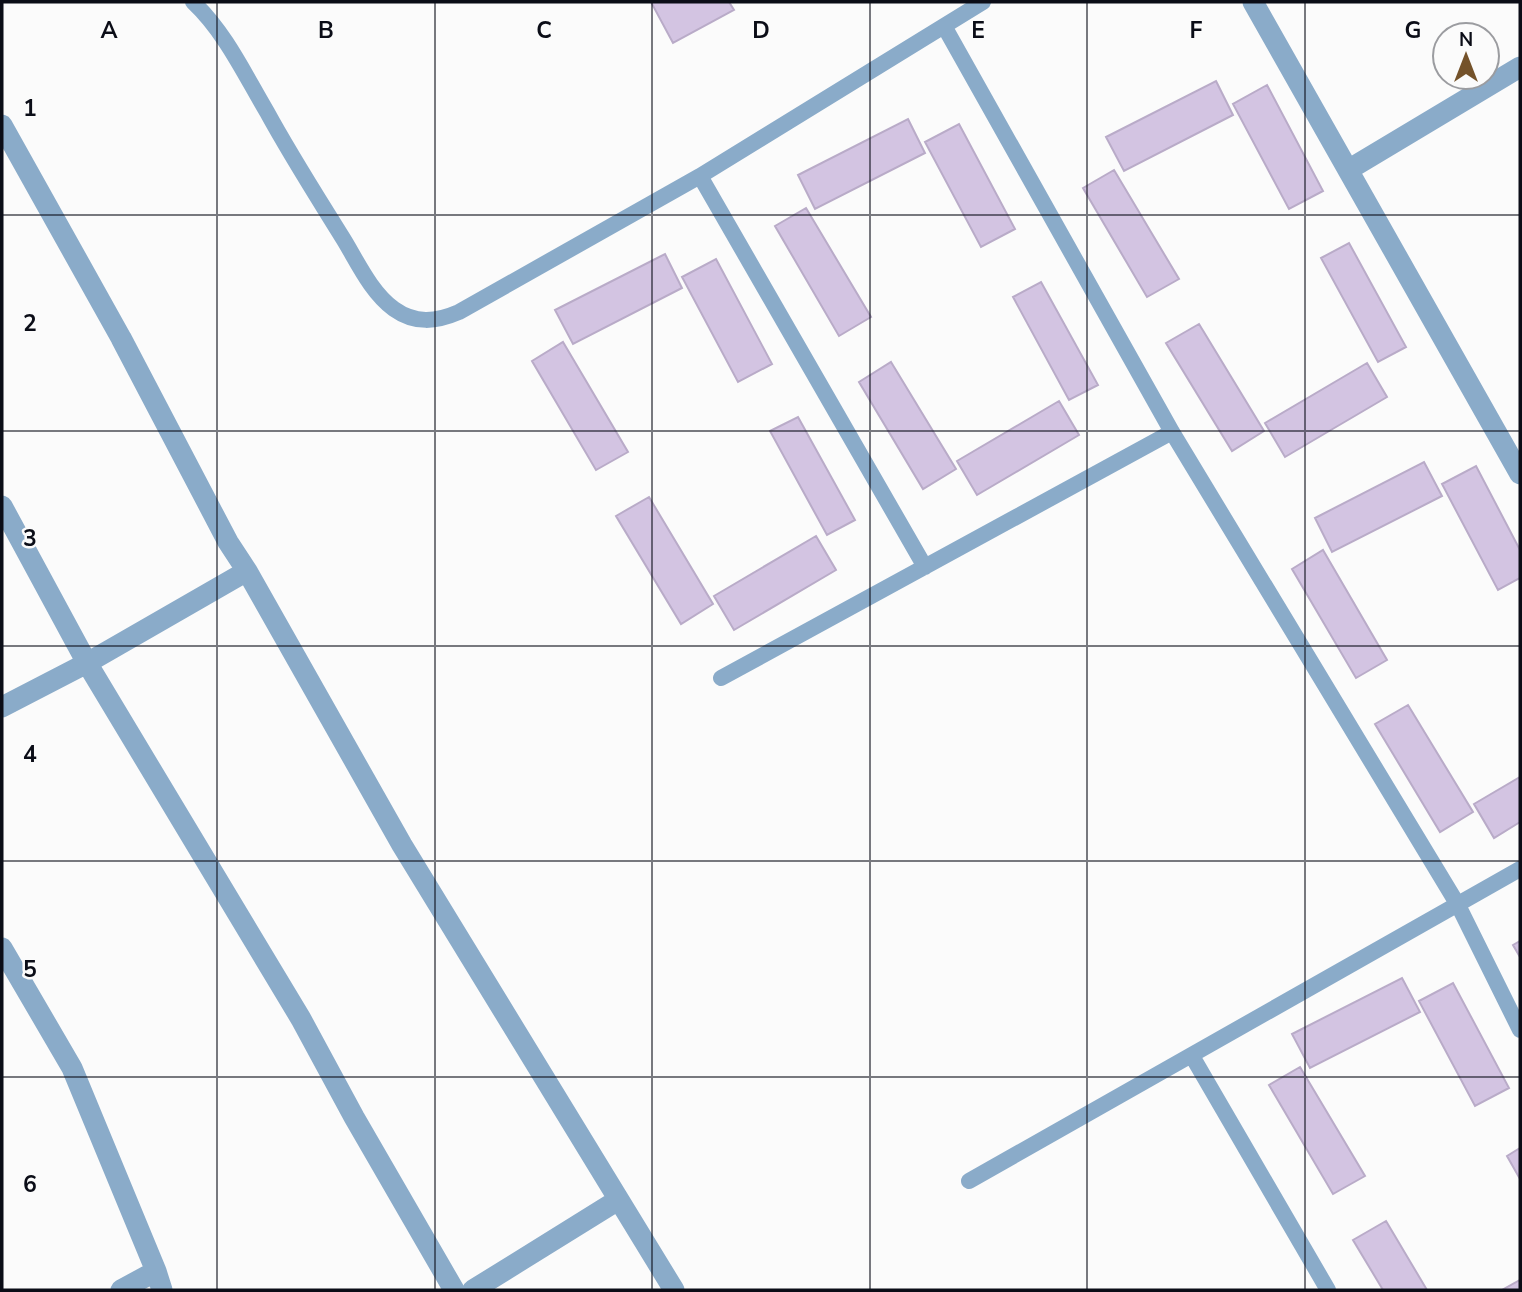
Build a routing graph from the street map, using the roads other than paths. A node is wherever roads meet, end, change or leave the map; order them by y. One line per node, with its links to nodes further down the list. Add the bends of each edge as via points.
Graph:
1 (193, 2): 8 (lane, via 231,51 374,289 396,310 421,321 459,312)
2 (983, 2): 4 (lane)
3 (1253, 2): 7 (street)
4 (944, 26): 8 (lane); 9 (lane)
5 (1520, 67): 7 (street)
6 (2, 125): 13 (street)
7 (1348, 170): 10 (street)
8 (700, 176): 12 (lane)
9 (1172, 432): 12 (lane); 18 (lane)
10 (1520, 474)
11 (2, 506): 14 (street)
12 (925, 567): 15 (lane)
13 (247, 571): 14 (street); 23 (street, via 402,845)
14 (87, 663): 16 (street); 26 (street, via 301,1019)
15 (721, 678)
16 (2, 707)
17 (1520, 869): 18 (lane)
18 (1458, 905): 20 (lane); 21 (lane)
19 (2, 948): 24 (street, via 72,1068)
20 (1520, 1030)
21 (1192, 1056): 22 (lane); 29 (lane)
22 (969, 1181)
23 (618, 1200): 27 (street); 28 (street)
24 (159, 1281): 25 (street)
25 (121, 1290)
26 (454, 1290)
27 (473, 1290)
28 (674, 1290)
29 (1328, 1290)

